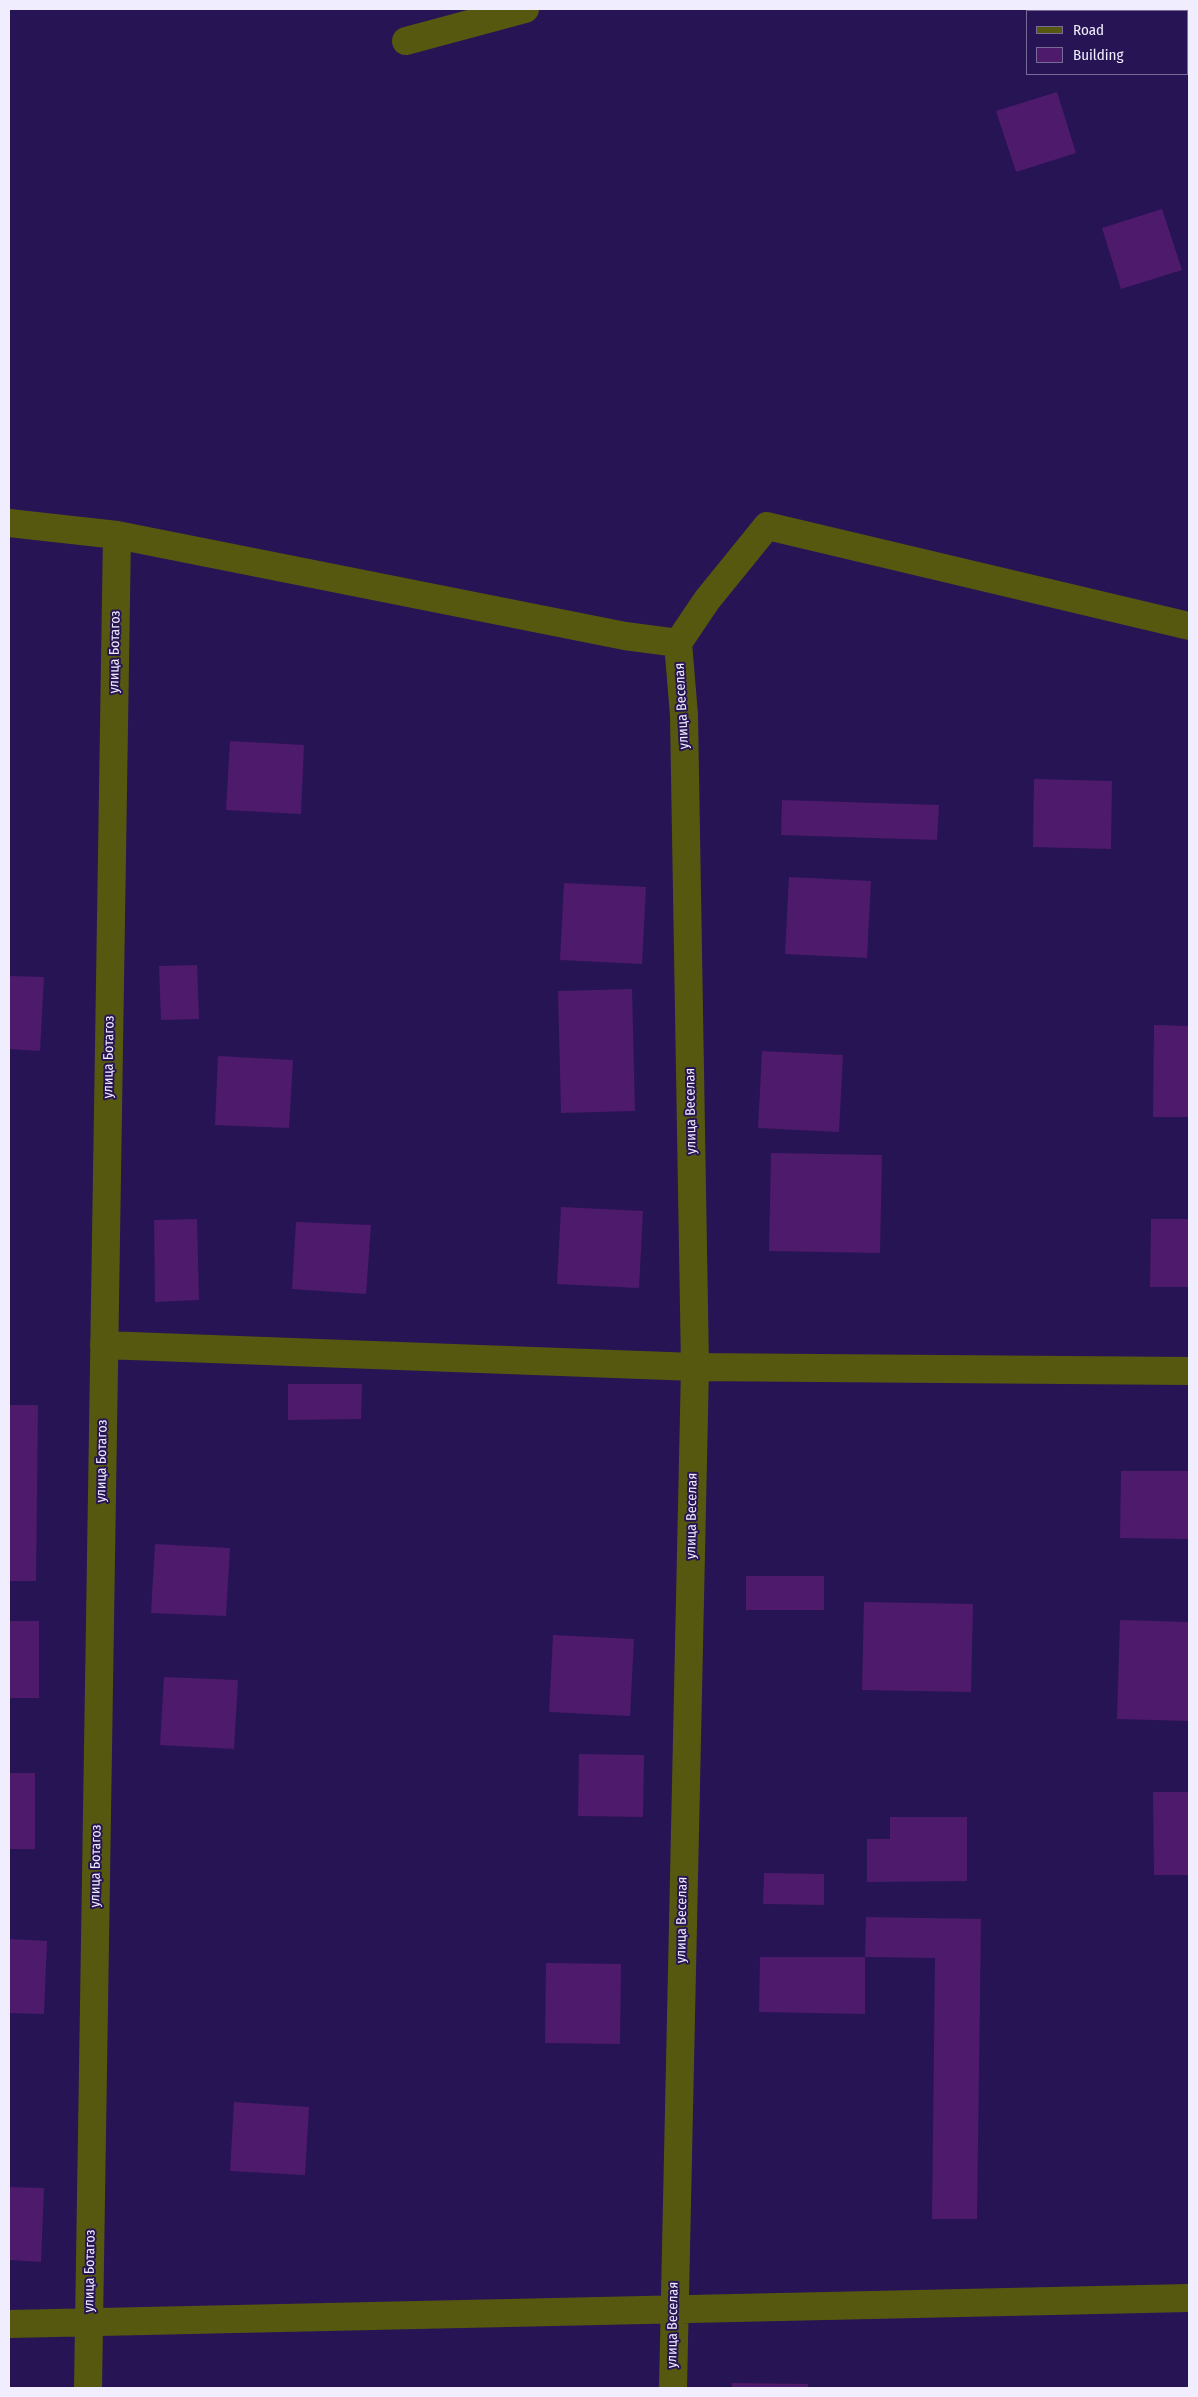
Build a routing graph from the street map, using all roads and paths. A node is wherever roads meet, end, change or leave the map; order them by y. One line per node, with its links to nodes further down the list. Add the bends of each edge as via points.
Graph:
1 (525, 9): 2 (street)
2 (406, 41)
3 (9, 523): 4 (street)
4 (117, 535): 6 (street, via 626,636); 7 (street, улица Ботагоз)
5 (1189, 626): 6 (street, via 767,526 707,600)
6 (678, 643): 8 (street, улица Веселая, via 684,724)
7 (104, 1345): 8 (street); 12 (street, улица Ботагоз)
8 (695, 1367): 9 (street); 11 (street, улица Веселая)
9 (1189, 1371)
10 (1189, 2298): 11 (street)
11 (673, 2309): 12 (street); 15 (street, улица Веселая)
12 (89, 2321): 13 (street); 14 (street, улица Ботагоз)
13 (9, 2324)
14 (88, 2388)
15 (673, 2388)

